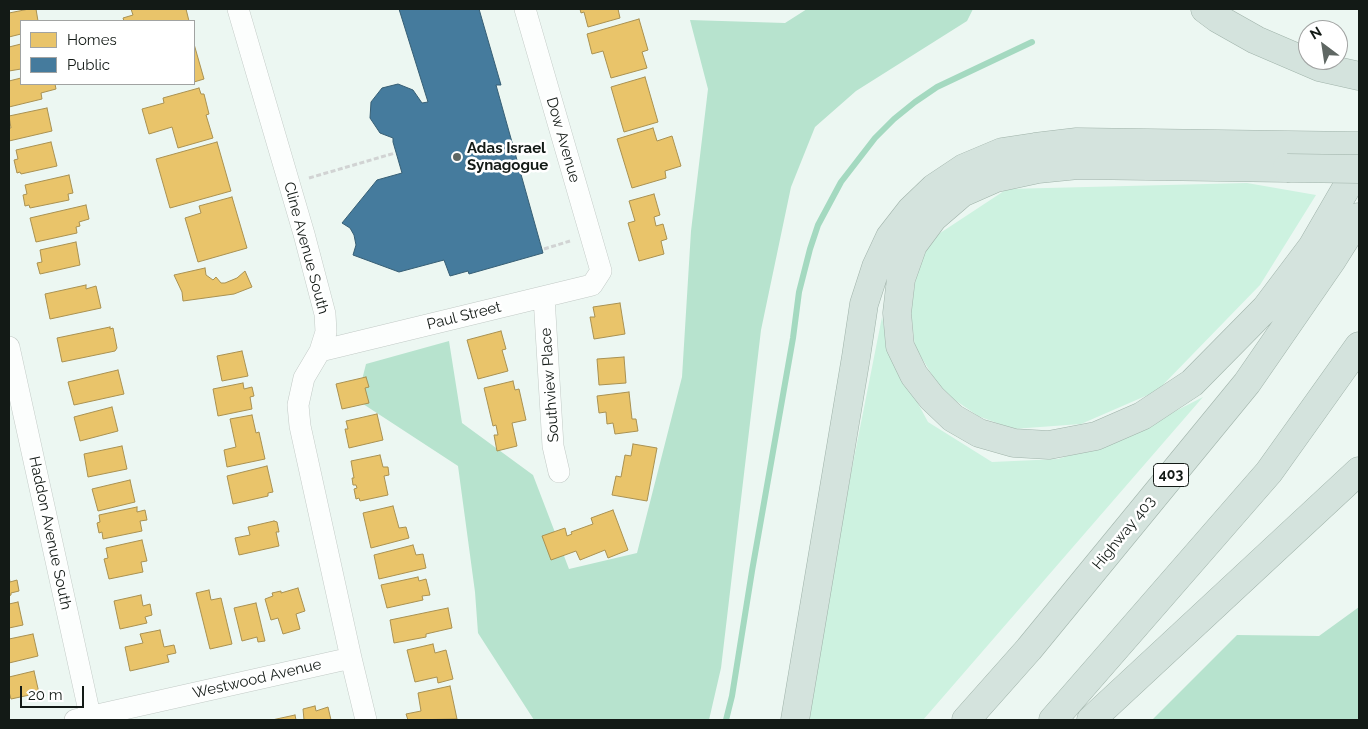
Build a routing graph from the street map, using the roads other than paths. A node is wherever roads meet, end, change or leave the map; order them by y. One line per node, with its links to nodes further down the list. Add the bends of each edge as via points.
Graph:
1 (238, 9): 13 (street, Cline Avenue South, via 325,314 326,332)
2 (525, 9): 9 (street, Dow Avenue)
3 (1205, 9): 4 (highway, via 1256,40 1319,67)
4 (1359, 76)
5 (1359, 146): 6 (highway)
6 (1287, 156): 7 (highway, bridge); 7 (highway, via 1038,169 996,178 962,193 933,218 913,245 901,279 897,313 900,346 914,375 953,418 979,433 1014,443 1049,445 1096,436 1142,416 1192,383 1266,308 1312,247); 19 (highway, via 1077,142 1002,152 964,168 934,188 911,210 890,237 864,304)
7 (1359, 168)
8 (1359, 217): 20 (highway, Highway 403 / 403, via 1247,383)
9 (601, 271): 10 (street, Paul Street, via 592,285)
10 (544, 297): 13 (street, Paul Street); 15 (street, Southview Place, via 553,446)
11 (1359, 346): 21 (highway, via 1269,472)
12 (9, 347): 17 (street, Haddon Avenue South)
13 (320, 351): 16 (street, Cline Avenue South, via 304,378 298,406 300,426)
14 (1359, 471): 22 (highway)
15 (559, 472)
16 (351, 658): 17 (street, Westwood Avenue); 18 (street, Cline Avenue South)
17 (86, 719)
18 (366, 720)
19 (795, 720)
20 (966, 720)
21 (1053, 720)
22 (1091, 720)

